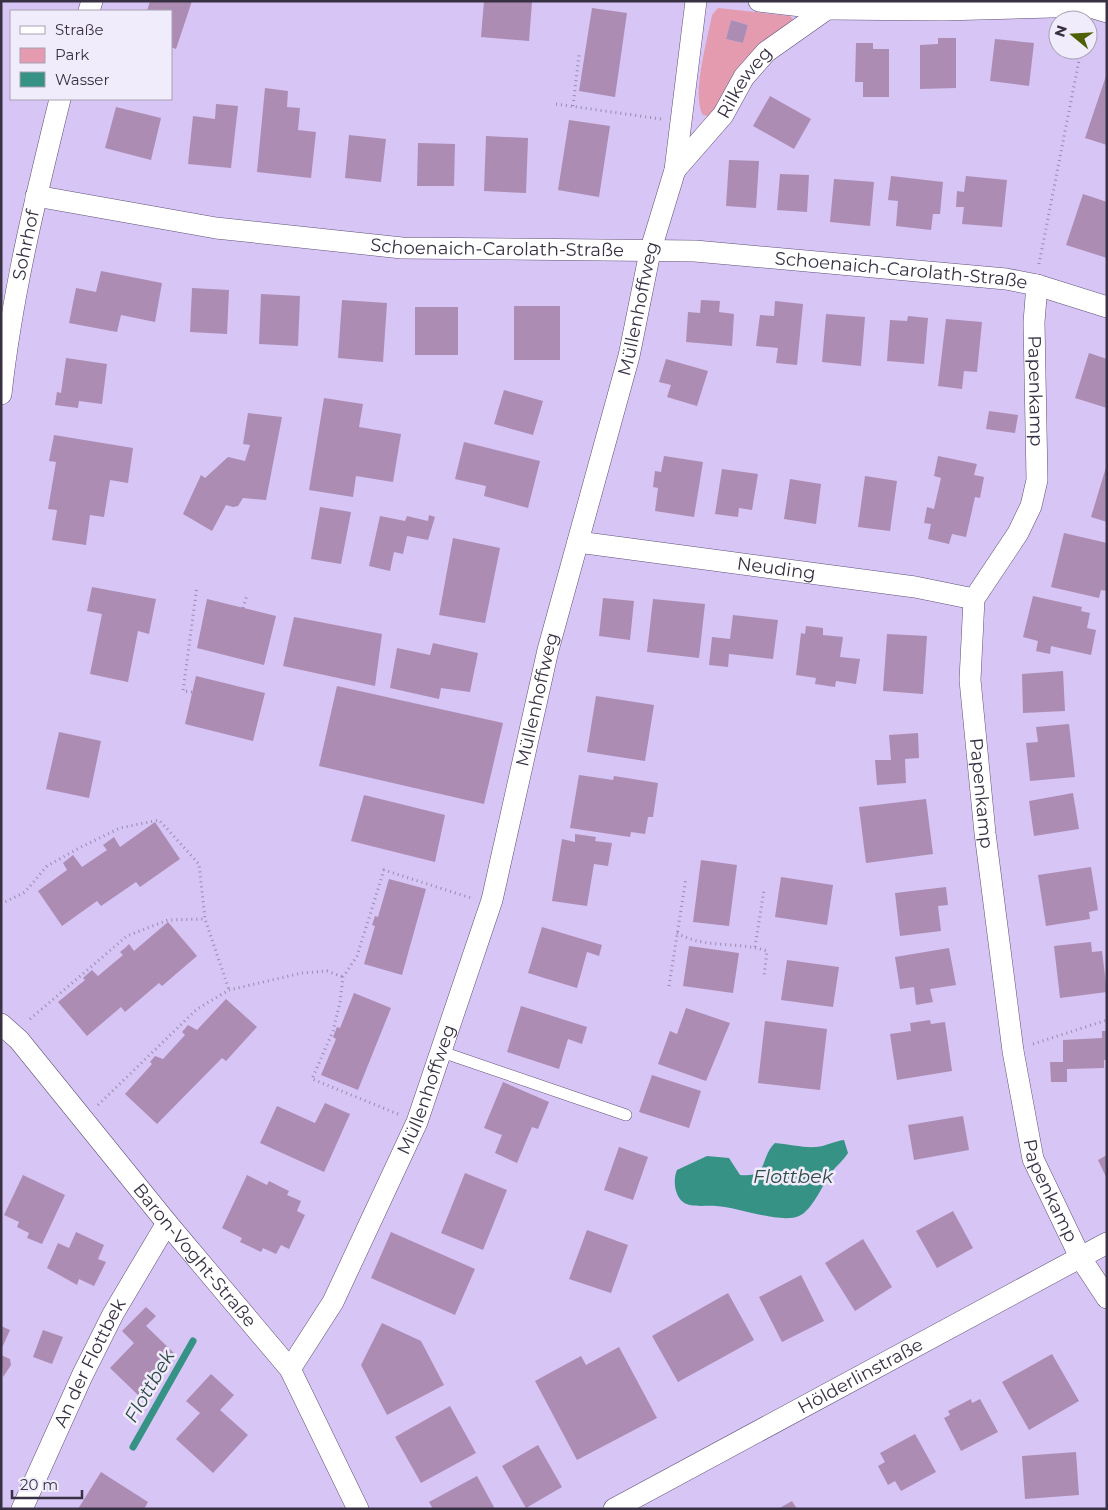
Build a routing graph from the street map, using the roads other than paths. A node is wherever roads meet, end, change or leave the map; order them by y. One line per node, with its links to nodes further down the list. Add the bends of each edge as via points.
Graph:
1 (696, 1): 7 (street, Müllenhoffweg)
2 (759, 1): 4 (street)
3 (1088, 3): 4 (street, via 943,10); 5 (street)
4 (827, 9): 7 (street, Rilkeweg, via 766,52 744,77 723,115)
5 (1107, 12)
6 (60, 100): 8 (street, Sohrhof)
7 (675, 170): 9 (street, Müllenhoffweg)
8 (36, 196): 9 (street, Schoenaich-Carolath-Straße, via 216,228 402,248); 12 (street, Sohrhof, via 6,348)
9 (650, 252): 10 (street, Schoenaich-Carolath-Straße, via 695,251 1006,279); 13 (street, Müllenhoffweg, via 629,356)
10 (1037, 285): 11 (street, Schoenaich-Carolath-Straße); 14 (street, Papenkamp, via 1034,322 1037,480 1031,506 1018,533)
11 (1107, 307)
12 (1, 394)
13 (578, 542): 14 (street, Neuding, via 916,587); 16 (street, Müllenhoffweg, via 548,650 491,904)
14 (974, 599): 20 (street, Papenkamp, via 970,680 985,833 1013,1050 1033,1159)
15 (7, 1029): 18 (street, Baron-Voght-Straße)
16 (442, 1052): 17 (lane); 22 (street, Müllenhoffweg, via 417,1122 333,1302)
17 (626, 1115)
18 (167, 1223): 22 (street, Baron-Voght-Straße); 23 (street, An der Flottbek, via 113,1314)
19 (1107, 1243): 20 (street, Hölderlinstraße)
20 (1080, 1257): 21 (street, Papenkamp); 25 (street, Hölderlinstraße)
21 (1107, 1298)
22 (290, 1369): 24 (street, Baron-Voght-Straße)
23 (22, 1509)
24 (358, 1509)
25 (614, 1509)

